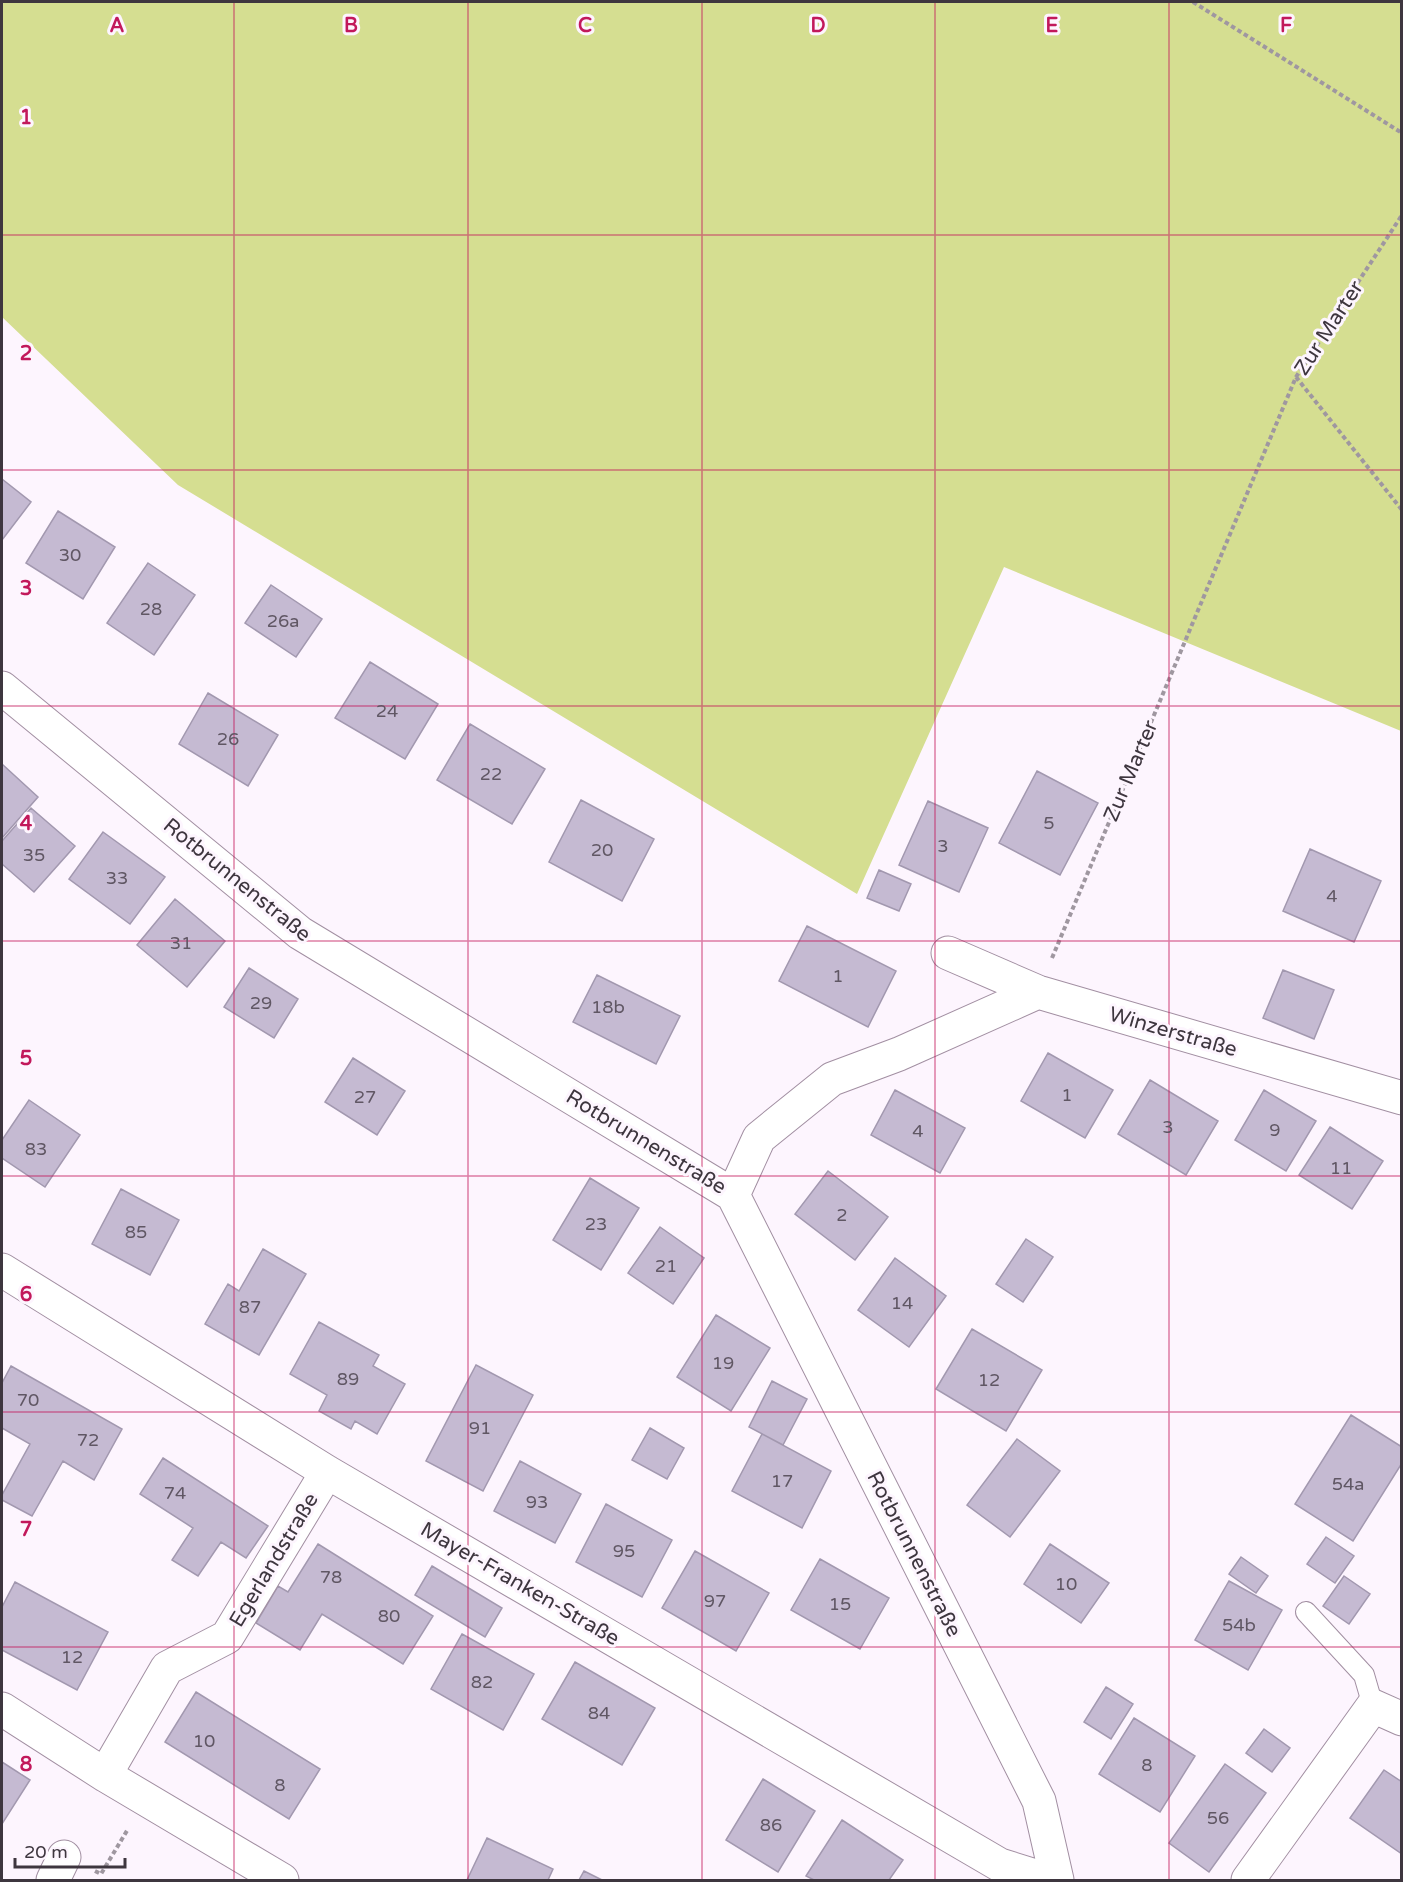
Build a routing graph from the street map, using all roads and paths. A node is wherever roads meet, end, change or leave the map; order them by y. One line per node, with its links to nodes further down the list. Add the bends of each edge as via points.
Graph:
1 (1193, 2): 2 (path)
2 (1401, 133)
3 (1401, 215): 4 (path, Zur Marter)
4 (1296, 378): 5 (path); 8 (path, Zur Marter)
5 (1401, 510)
6 (2, 688): 10 (street, Rotbrunnenstraße, via 300,933)
7 (948, 953): 8 (street, Winzerstraße)
8 (1038, 992): 9 (street, Winzerstraße); 10 (street, via 900,1054 832,1079 759,1138)
9 (1401, 1098)
10 (733, 1195): 21 (street, Rotbrunnenstraße, via 1039,1801)
11 (2, 1270): 12 (street, Mayer-Franken-Straße)
12 (327, 1472): 16 (street, Egerlandstraße, via 227,1637 166,1668); 20 (street, Mayer-Franken-Straße, via 1000,1865)
13 (1305, 1612): 15 (lane, via 1364,1675)
14 (2, 1709): 16 (street)
15 (1387, 1713): 22 (street)
16 (105, 1775): 17 (street)
17 (146, 1799): 18 (path, via 101,1874); 19 (street)
18 (58, 1869)
19 (282, 1881)
20 (1048, 1881)
21 (1057, 1881)
22 (1248, 1881)

